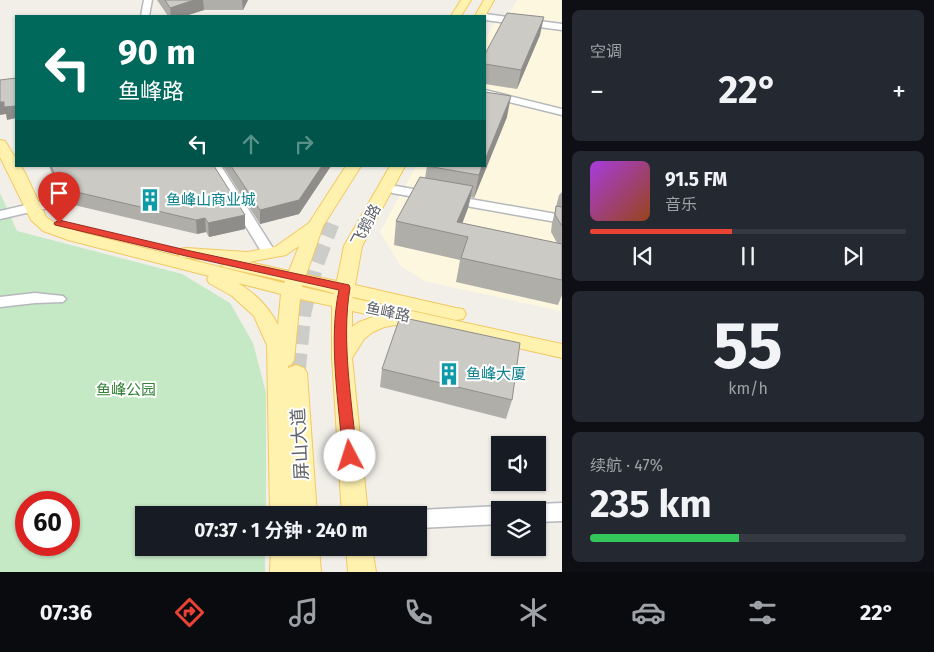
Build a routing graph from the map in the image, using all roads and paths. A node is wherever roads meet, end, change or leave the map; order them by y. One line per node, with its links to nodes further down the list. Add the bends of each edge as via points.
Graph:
1 (148, 0): 4 (street)
2 (466, 0): 5 (main road)
3 (489, 0): 6 (main road)
4 (145, 15)
5 (457, 15)
6 (482, 15)
7 (486, 17): 8 (street)
8 (562, 27)
9 (486, 92): 10 (street)
10 (562, 112)
11 (0, 136): 13 (main road, via 8,141)
12 (0, 144): 20 (main road, 鱼峰路)
13 (15, 152)
14 (24, 167): 20 (main road, 鱼峰路)
15 (216, 167): 24 (street)
16 (353, 167): 23 (main road)
17 (366, 167): 23 (main road, 飞鹅路)
18 (397, 167): 27 (main road, 飞鹅路, via 353,246)
19 (396, 190): 22 (street)
20 (38, 206): 21 (street); 25 (main road, 鱼峰路, via 59,223)
21 (0, 215)
22 (562, 219)
23 (323, 225): 24 (main road, via 280,251); 26 (main road)
24 (269, 253): 25 (main road, via 247,257)
25 (183, 258): 26 (main road, 鱼峰路); 35 (main road, via 239,292 262,313 276,346)
26 (293, 284): 27 (main road, 鱼峰路); 35 (main road)
27 (343, 295): 30 (main road, 鱼峰路); 31 (main road, 鱼峰路); 33 (main road)
28 (58, 299): 29 (street)
29 (0, 302)
30 (415, 318): 32 (main road, 鱼峰路); 33 (main road, via 392,319 358,332)
31 (562, 339)
32 (562, 351)
33 (342, 358): 38 (main road)
34 (296, 373): 37 (main road, 屏山大道)
35 (280, 396): 36 (main road)
36 (283, 506)
37 (303, 506)
38 (354, 506)
39 (562, 512): 40 (street)
40 (546, 513)
41 (491, 515): 42 (street)
42 (427, 519)
43 (284, 556): 46 (main road)
44 (306, 556): 47 (main road)
45 (360, 556): 48 (main road)
46 (284, 572)
47 (307, 572)
48 (362, 572)

